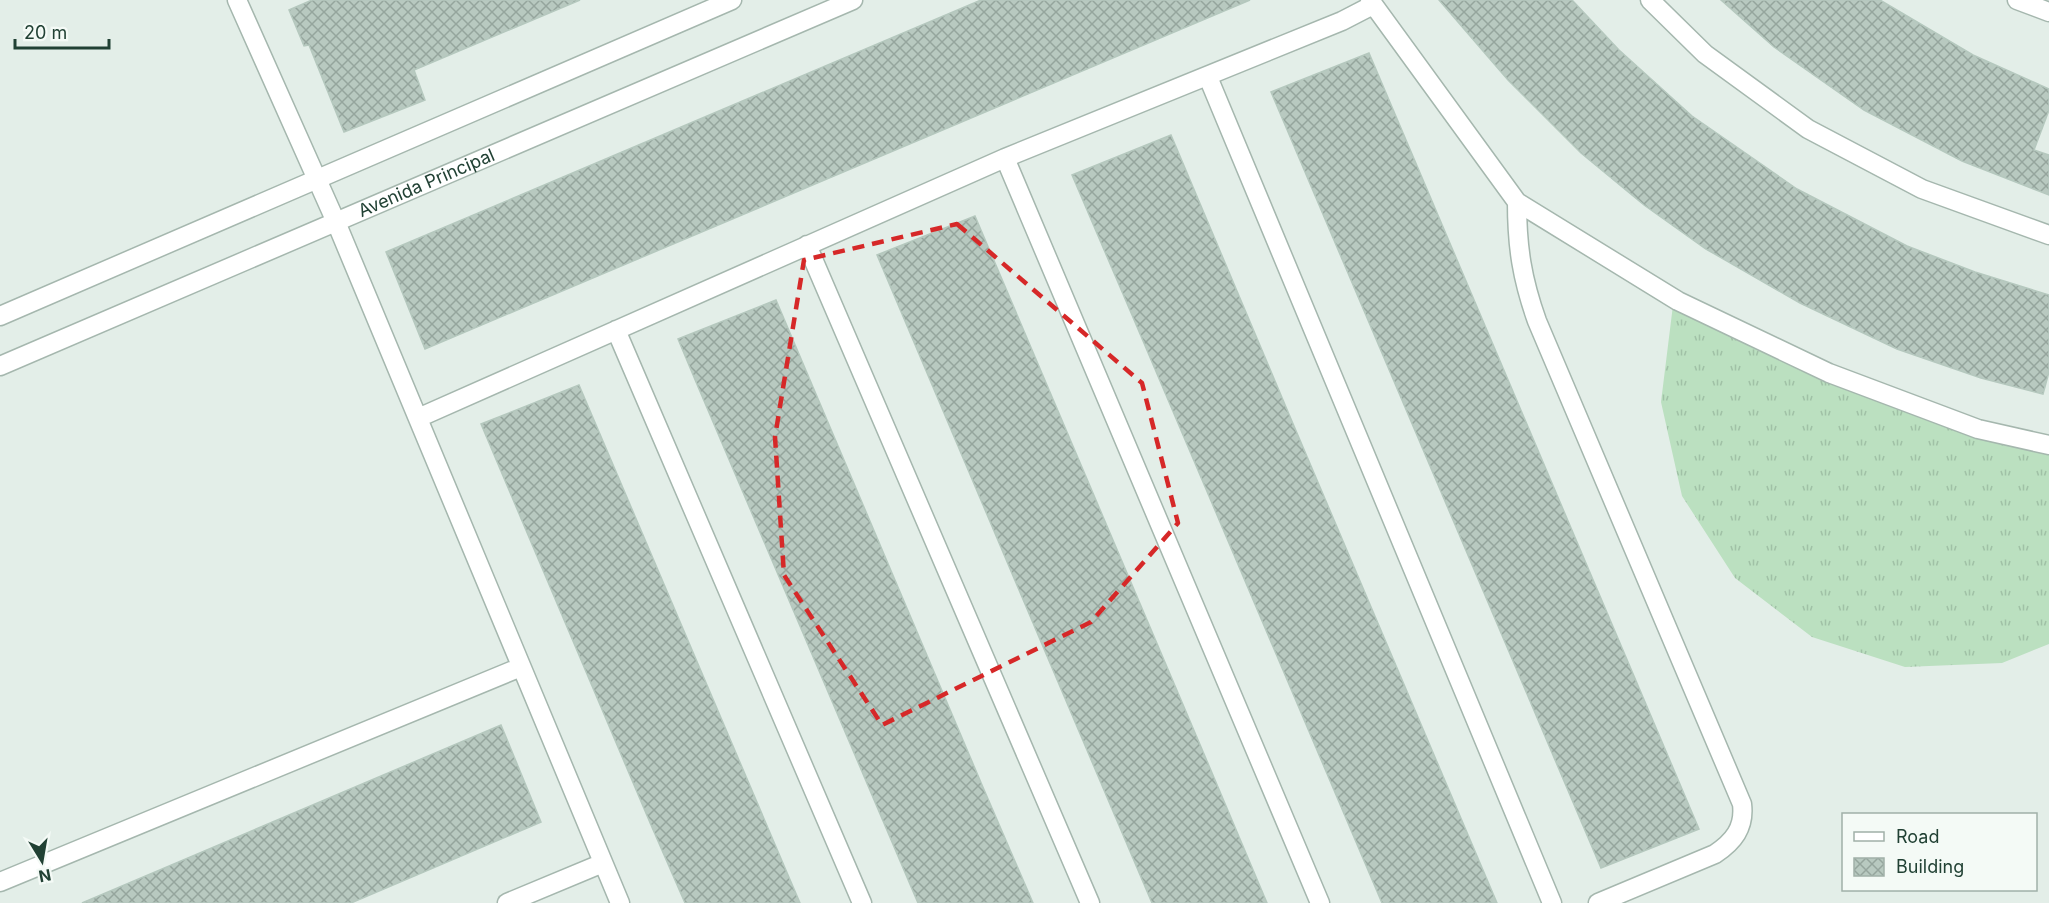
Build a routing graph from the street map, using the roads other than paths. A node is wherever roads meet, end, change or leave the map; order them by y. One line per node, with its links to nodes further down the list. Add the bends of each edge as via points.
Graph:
1 (237, 0): 10 (street)
2 (732, 0): 10 (street)
3 (853, 0): 12 (street, Avenida Principal)
4 (1650, 0): 13 (street, via 1705,54 1808,129 1922,189)
5 (2017, 0): 7 (street)
6 (1371, 3): 8 (street); 11 (street)
7 (2049, 12)
8 (1208, 77): 9 (street); 28 (street)
9 (1005, 158): 14 (street); 27 (street)
10 (317, 180): 12 (street); 15 (street)
11 (1516, 202): 19 (street, via 1678,301 1829,373 1978,429); 29 (street, via 1517,247 1537,321 1742,804 1737,834 1728,845)
12 (336, 222): 17 (street, Avenida Principal); 18 (street)
13 (2049, 235)
14 (807, 245): 16 (street); 26 (street)
15 (0, 316)
16 (616, 330): 18 (street); 25 (street)
17 (0, 366)
18 (418, 418): 20 (street)
19 (2049, 445)
20 (521, 667): 21 (street); 22 (street)
21 (603, 863): 23 (street); 24 (street)
22 (0, 882)
23 (507, 903)
24 (620, 903)
25 (862, 903)
26 (1090, 903)
27 (1320, 903)
28 (1552, 903)
29 (1598, 903)

